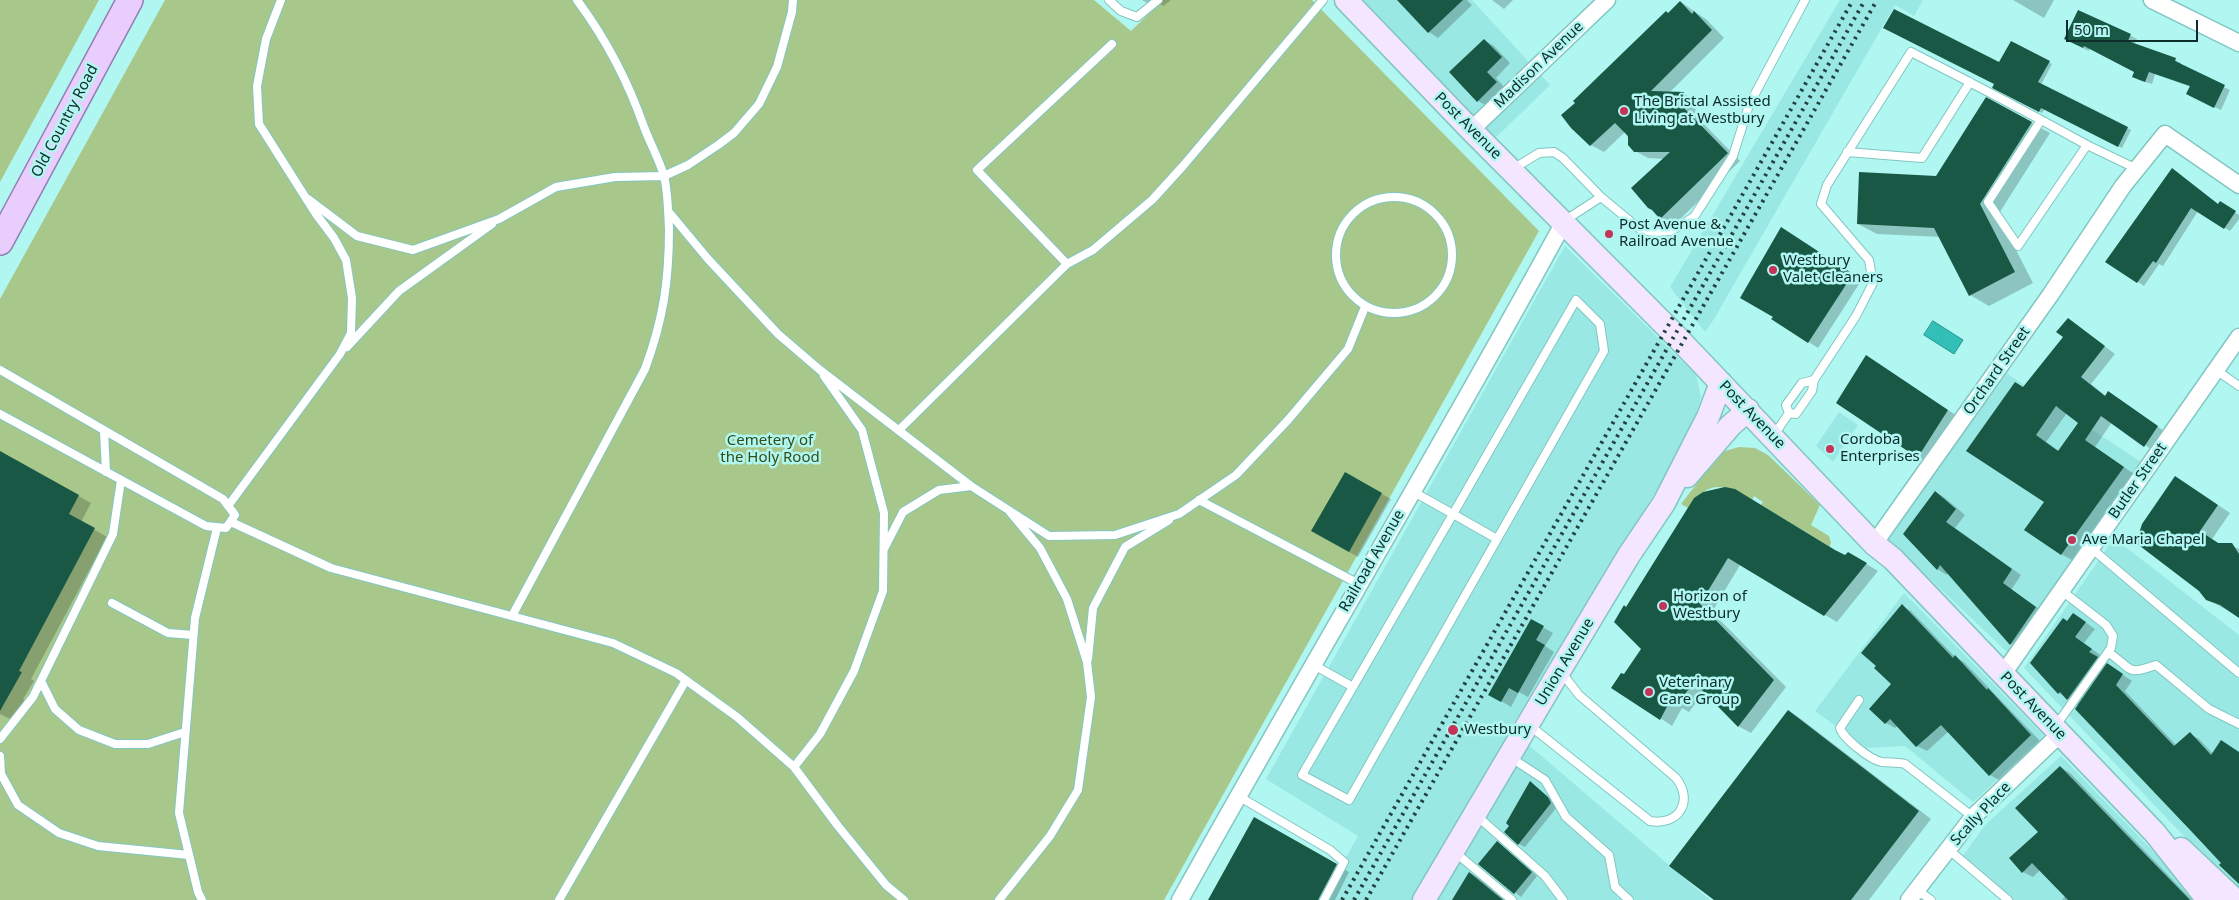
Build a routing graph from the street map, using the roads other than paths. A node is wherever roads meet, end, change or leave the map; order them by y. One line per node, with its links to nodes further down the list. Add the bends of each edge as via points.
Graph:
1 (130, 0): 28 (main road, Old Country Road)
2 (281, 0): 24 (lane, via 266,39 257,86 260,124)
3 (577, 0): 21 (lane, via 616,60)
4 (792, 0): 21 (lane, via 792,12 777,67 759,104 734,133 688,165)
5 (1109, 0): 6 (lane, via 1121,11 1137,16)
6 (1158, 0)
7 (1323, 0): 29 (lane, via 1152,200 1093,250)
8 (1346, 0): 16 (main road, Post Avenue)
9 (1607, 0): 16 (street, Madison Avenue)
10 (1805, 0): 23 (lane, via 1748,105 1733,156 1694,217 1671,231 1641,230)
11 (2152, 0): 12 (street)
12 (2239, 43)
13 (1112, 44): 29 (lane, via 977,170)
14 (1970, 82): 15 (lane); 18 (lane, via 1922,158); 18 (lane, via 1911,52)
15 (2041, 120): 17 (lane); 17 (lane, via 1988,202 2018,246)
16 (1471, 130): 20 (main road, Post Avenue)
17 (2087, 145): 19 (lane)
18 (1847, 152): 36 (lane, via 1827,185 1821,204 1869,260 1873,283 1856,316)
19 (2137, 169): 22 (street, Orchard Street, via 2165,134); 58 (street, Orchard Street)
20 (1511, 170): 23 (lane, via 1539,153 1554,152); 27 (main road, Post Avenue)
21 (664, 176): 25 (lane); 26 (lane, via 615,177 556,187)
22 (2239, 185)
23 (1601, 197): 27 (lane)
24 (308, 199): 26 (lane, via 357,236 413,250); 32 (lane, via 346,260 352,298 351,333)
25 (668, 211): 34 (lane, via 778,334); 64 (lane, via 667,286 645,370)
26 (499, 219): 32 (lane, via 399,292)
27 (1564, 222): 37 (main road, Post Avenue); 48 (street, Railroad Avenue)
28 (0, 242)
29 (1067, 264): 42 (lane)
30 (1365, 306): 30 (lane, via 1383,313 1402,313 1420,308 1446,281 1452,263 1452,244 1434,212 1417,201 1398,197 1378,199 1360,207 1346,221 1338,239 1336,259 1340,278 1350,294); 49 (lane, via 1348,348 1288,420 1236,475)
31 (2239, 337): 35 (street, Butler Street)
32 (340, 354): 51 (lane)
33 (0, 370): 43 (lane)
34 (820, 370): 42 (lane); 60 (lane, via 862,430 884,513)
35 (2216, 370): 38 (lane); 59 (street, Butler Street)
36 (1814, 380): 41 (lane, via 1812,391 1796,414); 41 (lane, via 1802,383 1786,405)
37 (1721, 383): 39 (main road, Post Avenue); 50 (main road, Union Avenue, via 1708,417)
38 (2239, 386)
39 (1748, 410): 44 (main road, Post Avenue); 50 (main road, Union Avenue, via 1730,426)
40 (0, 414): 45 (lane)
41 (1789, 414): 44 (lane)
42 (899, 430): 47 (lane)
43 (104, 431): 45 (lane); 51 (lane, via 223,500)
44 (1773, 437): 58 (main road, Post Avenue)
45 (106, 472): 46 (lane)
46 (121, 480): 56 (lane, via 206,526); 72 (lane, via 114,534)
47 (971, 486): 52 (lane); 60 (lane, via 939,490 903,512)
48 (1412, 491): 54 (lane); 61 (street, Railroad Avenue)
49 (1199, 500): 53 (lane); 61 (lane)
50 (1664, 503): 69 (main road, Union Avenue)
51 (228, 506): 55 (lane, via 235,515)
52 (1004, 506): 53 (lane, via 1049,536 1115,535); 67 (lane, via 1040,548 1067,599)
53 (1179, 514): 67 (lane, via 1125,547 1093,608)
54 (1454, 514): 57 (lane); 57 (lane, via 1576,300 1600,324 1604,351); 74 (lane)
55 (230, 522): 56 (lane, via 226,528); 64 (lane, via 331,568)
56 (217, 528): 65 (lane)
57 (1497, 539): 74 (lane, via 1349,800 1302,775)
58 (1874, 544): 71 (main road, Post Avenue, via 1894,559)
59 (2091, 548): 62 (street, Butler Street); 70 (lane)
60 (883, 551): 83 (lane, via 883,591 854,671 820,734)
61 (1359, 584): 68 (street, Railroad Avenue)
62 (2062, 590): 66 (lane, via 2106,625 2113,636); 71 (street, Butler Street)
63 (112, 603): 65 (lane, via 168,633)
64 (512, 616): 73 (lane, via 612,643)
65 (193, 635): 79 (lane)
66 (2108, 652): 77 (lane, via 2130,671 2156,665 2209,709); 78 (lane)
67 (1087, 662): 95 (lane, via 1091,697 1078,790 1050,836)
68 (1312, 664): 74 (lane); 84 (street, Railroad Avenue)
69 (1560, 670): 76 (main road, Union Avenue); 76 (lane, via 1578,695 1682,785 1684,803 1680,811 1667,821 1650,821)
70 (2239, 673)
71 (2003, 674): 78 (main road, Post Avenue)
72 (41, 680): 79 (lane, via 55,709 79,730 115,744 148,744); 80 (lane, via 33,697)
73 (686, 680): 83 (lane, via 737,717); 93 (lane)
74 (1354, 687)
75 (1859, 700): 86 (lane, via 1842,722 1842,735 1873,758 1905,764)
76 (1528, 723): 81 (main road, Union Avenue)
77 (2239, 724)
78 (2057, 731): 86 (street, Scally Place); 87 (main road, Post Avenue)
79 (185, 732): 90 (lane, via 179,813)
80 (0, 739)
81 (1508, 755): 85 (main road, Union Avenue); 101 (lane, via 1545,780 1566,817 1609,855 1614,887)
82 (0, 756): 90 (lane, via 1,774 18,805 59,833 98,846)
83 (794, 767): 94 (lane, via 862,856 886,885)
84 (1238, 796): 96 (street, Railroad Avenue); 97 (lane, via 1330,850 1344,862)
85 (1473, 813): 89 (main road, Union Avenue); 100 (lane, via 1545,876)
86 (1973, 817): 88 (street, Scally Place)
87 (2155, 833): 104 (main road, Post Avenue); 105 (main road, Post Avenue, via 2186,853)
88 (1948, 849): 91 (street, Scally Place); 103 (lane)
89 (1452, 850): 98 (main road, Union Avenue); 99 (lane)
90 (189, 855): 92 (lane)
91 (1913, 895): 102 (lane)
92 (202, 900)
93 (559, 900)
94 (904, 900)
95 (999, 900)
96 (1180, 900)
97 (1324, 900)
98 (1424, 900)
99 (1512, 900)
100 (1563, 900)
101 (1629, 900)
102 (1931, 900)
103 (2008, 900)
104 (2208, 900)
105 (2235, 900)

